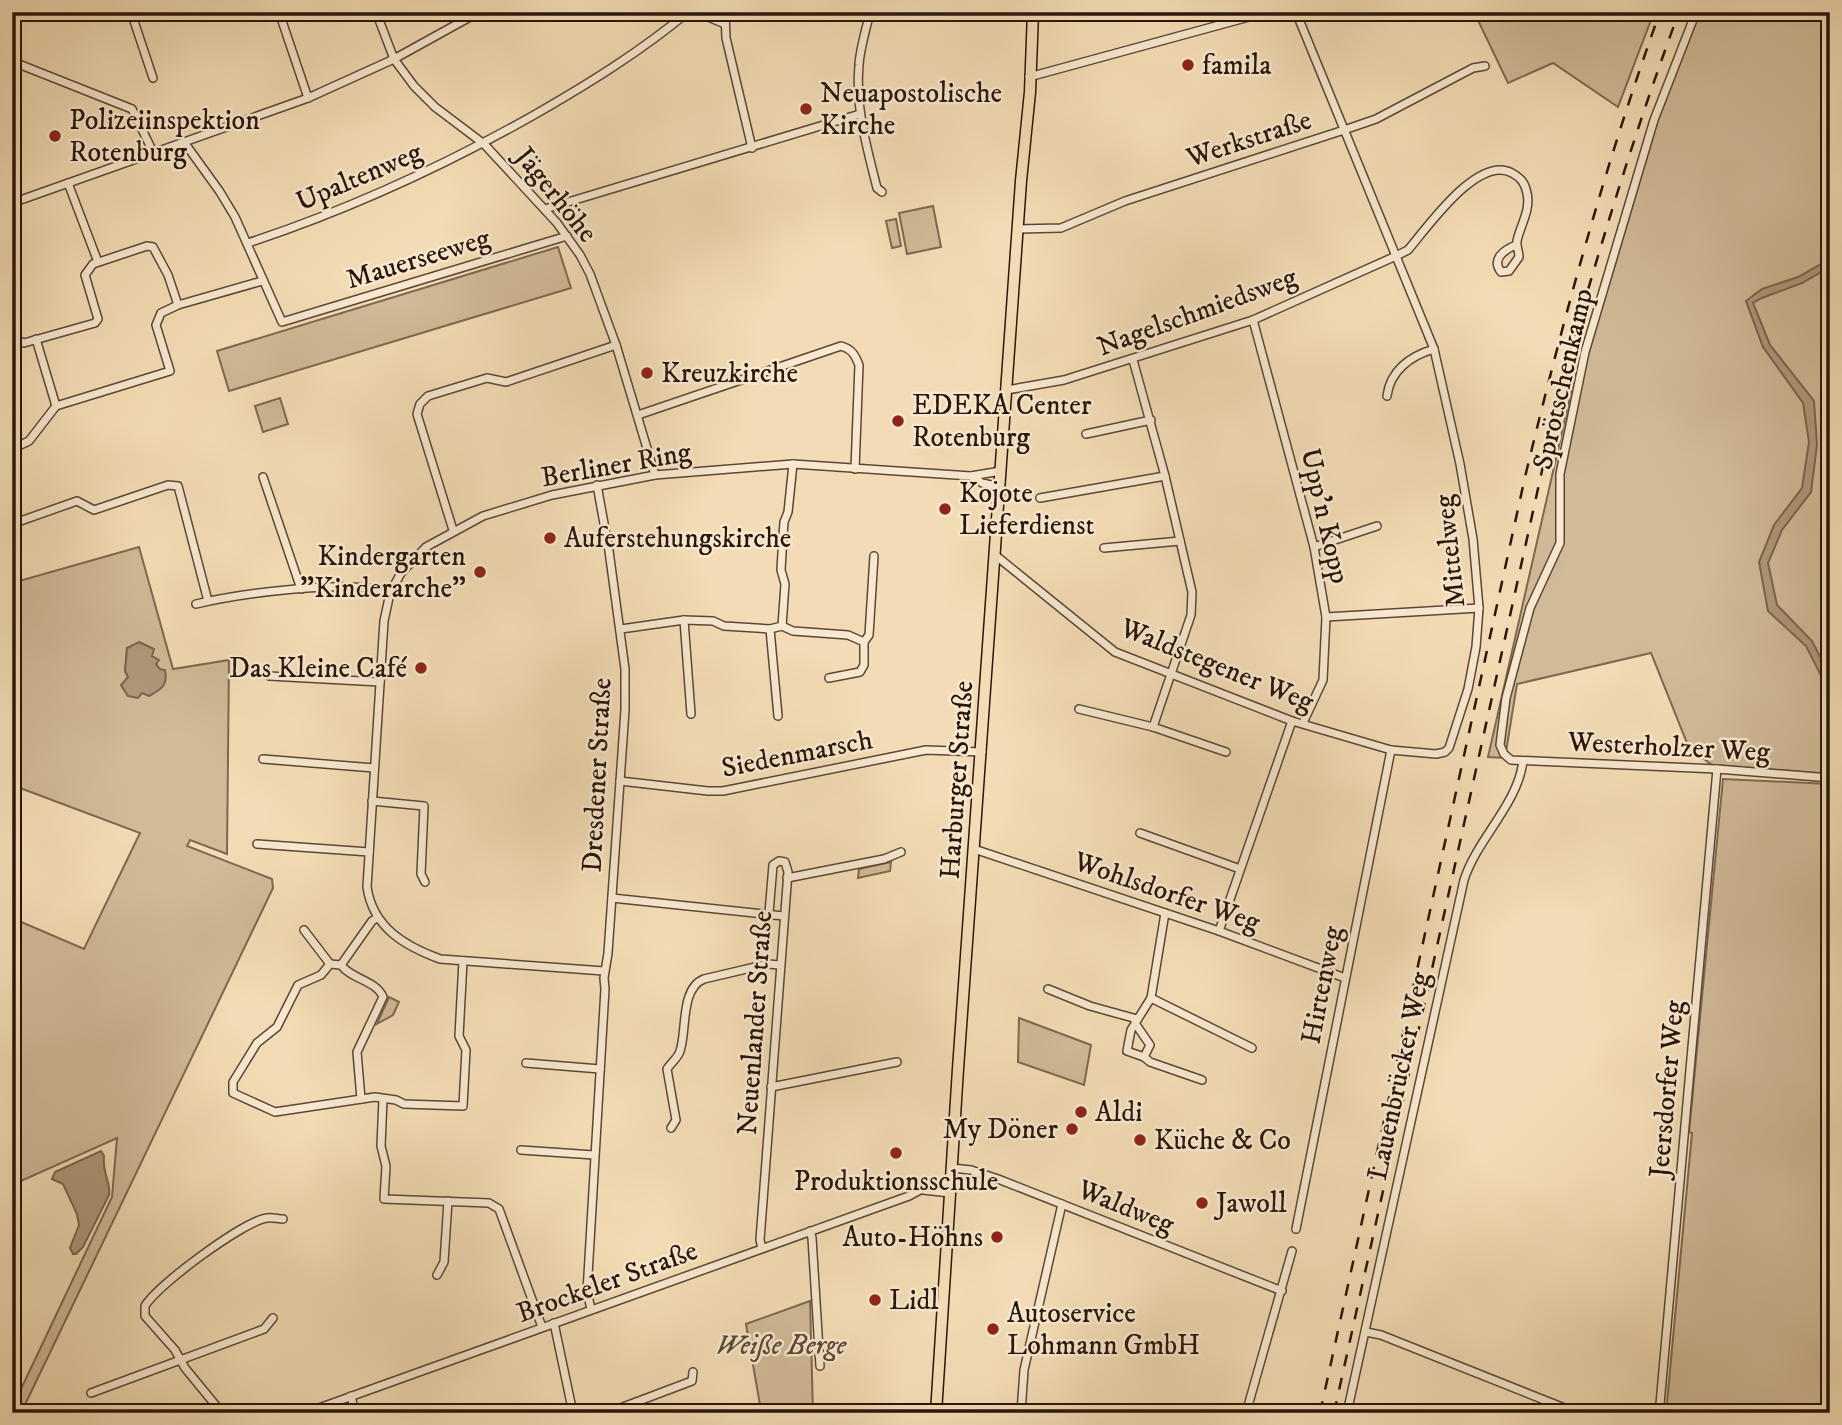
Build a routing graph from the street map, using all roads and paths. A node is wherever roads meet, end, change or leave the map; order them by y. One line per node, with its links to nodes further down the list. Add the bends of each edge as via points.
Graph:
1 (131, 12): 18 (street)
2 (279, 12): 19 (street)
3 (376, 12): 15 (street, Jägerhöhe)
4 (478, 12): 15 (street)
5 (688, 12): 23 (street, Upaltenweg, via 607,73)
6 (696, 12): 13 (street)
7 (725, 12): 13 (street)
8 (870, 12): 20 (street, via 859,63)
9 (1033, 12): 17 (main road, Harburger Straße)
10 (1267, 12): 17 (street)
11 (1296, 12): 21 (street, Mittelweg)
12 (1696, 12): 94 (street, Sprötschenkamp, via 1654,120 1585,352 1561,466 1560,543 1530,608 1506,698 1500,745)
13 (724, 24): 24 (street)
14 (12, 59): 25 (street, via 132,110)
15 (394, 59): 19 (street); 23 (street, Jägerhöhe, via 424,97)
16 (1485, 66): 21 (street, Werkstraße)
17 (1029, 77): 30 (main road, Harburger Straße)
18 (153, 78)
19 (308, 98): 22 (street)
20 (860, 114): 24 (street); 27 (street, via 877,188)
21 (1344, 130): 30 (street, Werkstraße, via 1125,201 1060,228); 34 (street, Mittelweg)
22 (184, 142): 25 (street); 32 (street, via 220,192)
23 (484, 144): 29 (street, Jägerhöhe); 32 (street, Upaltenweg, via 372,198)
24 (752, 148): 29 (street)
25 (153, 152): 26 (street)
26 (68, 183): 28 (street); 35 (street)
27 (882, 192)
28 (12, 203)
29 (545, 209): 31 (street, Jägerhöhe)
30 (1018, 229): 44 (main road, Harburger Straße)
31 (567, 236): 36 (street, Mauerseeweg, via 282,322); 41 (street, Jägerhöhe, via 590,274)
32 (248, 243): 36 (street)
33 (1516, 245): 34 (street, Nagelschmiedsweg, via 1528,195 1522,178 1507,170 1466,184 1408,250)
34 (1396, 256): 38 (street, Nagelschmiedsweg); 42 (street, Mittelweg)
35 (98, 262): 37 (street, via 153,247); 40 (street, via 85,275 97,310 95,323)
36 (262, 281): 37 (street)
37 (178, 305): 46 (street, via 161,313 156,325 170,370)
38 (1252, 320): 43 (street, Nagelschmiedsweg); 65 (street, Upp'n Kopp)
39 (12, 338): 40 (street, via 21,343)
40 (36, 339): 46 (street)
41 (616, 345): 47 (street, Jägerhöhe); 63 (street, via 506,382 487,378 429,396 420,404 417,414)
42 (1434, 349): 45 (street, via 1399,369 1389,381); 73 (street, Mittelweg, via 1460,464)
43 (1133, 359): 44 (street, Nagelschmiedsweg, via 1064,380); 48 (street)
44 (1007, 390): 53 (main road, Harburger Straße)
45 (1387, 396)
46 (56, 406): 50 (street, via 29,441)
47 (638, 415): 52 (street, via 841,346 854,353 859,365); 54 (street, Jägerhöhe)
48 (1151, 420): 49 (street); 56 (street)
49 (1086, 434)
50 (12, 449)
51 (793, 464): 52 (street, Berliner Ring); 54 (street, Berliner Ring); 76 (street, via 783,536)
52 (855, 469): 55 (street, Berliner Ring)
53 (1001, 471): 55 (street, Berliner Ring); 59 (main road, Harburger Straße)
54 (655, 475): 58 (street, Berliner Ring)
55 (971, 476): 59 (street, Berliner Ring)
56 (1165, 476): 60 (street); 64 (street)
57 (263, 477): 69 (street)
58 (597, 485): 63 (street, Berliner Ring, via 506,508); 77 (street, Dresdener Straße)
59 (1000, 487): 67 (main road, Harburger Straße)
60 (1040, 498)
61 (12, 524): 71 (street, via 77,501 94,510 178,485)
62 (1377, 526): 65 (street)
63 (453, 530): 70 (street, Berliner Ring, via 416,555)
64 (1180, 541): 66 (street); 80 (street, via 1192,592 1191,615)
65 (1314, 547): 74 (street, Upp'n Kopp)
66 (1104, 548)
67 (995, 555): 80 (street, Waldstegener Weg, via 1115,652); 92 (main road, Harburger Straße)
68 (874, 556): 79 (street, via 869,635)
69 (301, 589): 70 (street, via 376,588); 71 (street)
70 (390, 593): 83 (street, Berliner Ring)
71 (208, 601): 72 (street)
72 (196, 604)
73 (1479, 608): 74 (street); 90 (street, Mittelweg, via 1470,678)
74 (1326, 617): 88 (street, Upp'n Kopp, via 1323,680)
75 (684, 620): 77 (street); 78 (street); 85 (street)
76 (782, 626): 78 (street); 79 (street, via 848,635)
77 (621, 629): 100 (street, Dresdener Straße, via 625,700)
78 (770, 629): 86 (street)
79 (864, 642): 82 (street, via 860,672)
80 (1172, 673): 87 (street, Waldstegener Weg); 89 (street)
81 (269, 676): 83 (street)
82 (830, 678)
83 (380, 682): 97 (street, Berliner Ring)
84 (1079, 709): 89 (street)
85 (691, 714)
86 (778, 716)
87 (1293, 721): 88 (street, Waldstegener Weg); 107 (street)
88 (1303, 723): 91 (street, Waldstegener Weg)
89 (1153, 727): 93 (street)
90 (1449, 748): 91 (street, Waldstegener Weg, via 1436,754)
91 (1391, 750): 122 (street, Hirtenweg)
92 (982, 751): 100 (street, Siedenmarsch, via 926,750 723,791); 104 (main road, Harburger Straße)
93 (1226, 752)
94 (1507, 758): 96 (street, Westerholzer Weg)
95 (264, 759): 97 (street)
96 (1523, 761): 98 (street, Westerholzer Weg); 153 (street, Lauenbrücker Weg, via 1520,780 1464,880)
97 (374, 768): 101 (street, Berliner Ring)
98 (1717, 769): 99 (street, Westerholzer Weg); 169 (street, Jeersdorfer Weg)
99 (1830, 778)
100 (620, 781): 110 (street, Dresdener Straße)
101 (372, 801): 105 (street, Berliner Ring); 109 (street, via 424,806 421,874)
102 (1140, 832): 107 (street)
103 (257, 844): 105 (street)
104 (974, 849): 112 (street, Wohlsdorfer Weg); 138 (main road, Harburger Straße)
105 (369, 852): 114 (street, Berliner Ring, via 368,887)
106 (901, 852): 108 (street)
107 (1240, 869): 116 (street)
108 (787, 878): 111 (street, Neuenlander Straße, via 785,862 773,865); 113 (street, Neuenlander Straße)
109 (425, 882)
110 (611, 898): 111 (street); 121 (street, Dresdener Straße)
111 (769, 913): 113 (street)
112 (1165, 913): 116 (street, Wohlsdorfer Weg); 124 (street)
113 (784, 916): 120 (street, Neuenlander Straße)
114 (377, 918): 117 (street, via 410,946 440,959); 119 (street)
115 (304, 930): 118 (street)
116 (1219, 931): 122 (street, Wohlsdorfer Weg)
117 (463, 961): 121 (street); 133 (street, via 459,1036 466,1050 463,1106 404,1104)
118 (330, 964): 119 (street); 134 (street, via 321,975 298,985 277,1027 257,1043 233,1082 233,1093 275,1112)
119 (341, 965): 134 (street, via 383,997 357,1052)
120 (780, 965): 132 (street, Neuenlander Straße); 135 (street, via 704,979 695,985 686,1007 680,1051 667,1069 676,1120)
121 (604, 971): 130 (street, Dresdener Straße)
122 (1345, 978): 143 (street, Hirtenweg)
123 (1048, 989): 125 (street)
124 (1151, 998): 125 (street); 126 (street)
125 (1136, 1021): 127 (street, via 1150,1045); 127 (street, via 1127,1051)
126 (1252, 1048)
127 (1144, 1057): 131 (street)
128 (897, 1062): 132 (street)
129 (526, 1063): 130 (street)
130 (600, 1069): 137 (street, Dresdener Straße)
131 (1202, 1080)
132 (771, 1087): 145 (street, Neuenlander Straße)
133 (383, 1098): 134 (street); 140 (street, via 384,1199)
134 (361, 1099)
135 (671, 1128)
136 (521, 1150): 137 (street)
137 (594, 1155): 149 (street, Dresdener Straße, via 587,1292)
138 (952, 1168): 139 (main road, Harburger Straße); 141 (street, Waldweg, via 971,1170)
139 (950, 1187): 144 (street, Brockeler Straße, via 935,1182); 164 (main road, Harburger Straße)
140 (448, 1201): 147 (street, via 444,1262); 152 (street, via 489,1203 499,1209)
141 (1062, 1204): 148 (street, Waldweg); 165 (street, via 1024,1370)
142 (283, 1219): 154 (street, via 266,1218 234,1235 172,1278 148,1301 145,1316)
143 (1296, 1229)
144 (810, 1231): 145 (street, Brockeler Straße); 155 (street)
145 (762, 1248): 149 (street, Brockeler Straße)
146 (1292, 1251): 148 (street)
147 (437, 1275)
148 (1282, 1291): 166 (street)
149 (591, 1309): 151 (street, Brockeler Straße)
150 (273, 1318): 154 (street, via 264,1329)
151 (554, 1323): 152 (street, Brockeler Straße); 162 (street)
152 (542, 1327): 158 (street, Brockeler Straße)
153 (1366, 1332): 167 (street, Lauenbrücker Weg); 168 (street)
154 (180, 1360): 157 (street); 159 (street)
155 (820, 1366)
156 (693, 1372): 163 (street, via 692,1381)
157 (92, 1393)
158 (351, 1396): 160 (street, Brockeler Straße); 161 (street)
159 (222, 1413)
160 (305, 1413)
161 (355, 1413)
162 (573, 1413)
163 (607, 1413)
164 (936, 1413)
165 (1021, 1413)
166 (1246, 1413)
167 (1347, 1413)
168 (1577, 1413)
169 (1657, 1413)

